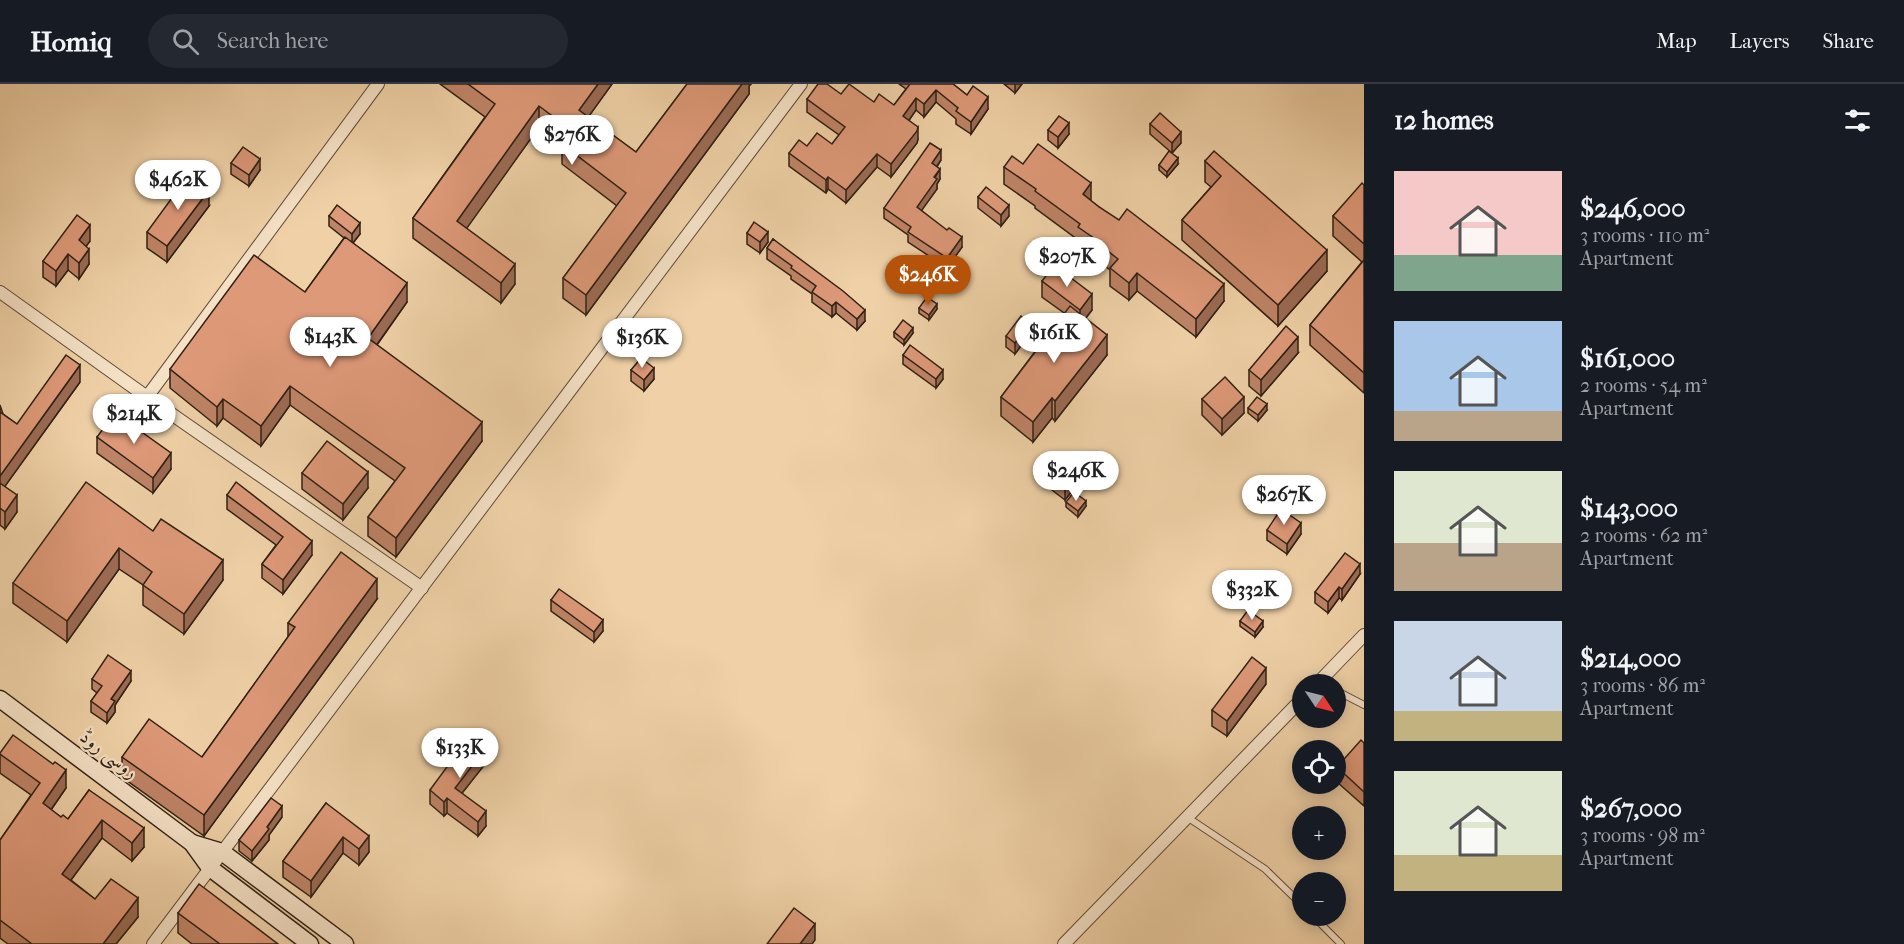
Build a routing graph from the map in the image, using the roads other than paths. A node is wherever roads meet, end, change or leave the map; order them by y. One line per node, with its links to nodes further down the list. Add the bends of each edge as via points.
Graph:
1 (378, 84): 4 (street)
2 (801, 84): 5 (street)
3 (0, 292): 4 (street)
4 (147, 398): 5 (street)
5 (422, 588): 14 (street)
6 (1364, 635): 7 (street)
7 (1327, 674)
8 (1346, 696): 10 (lane)
9 (0, 699): 13 (main road, روسی روڈ)
10 (1364, 705)
11 (1292, 709): 12 (street)
12 (1187, 818): 16 (lane, via 1265,869); 21 (street)
13 (192, 843): 14 (main road, روسی روڈ); 15 (main road, روسی روڈ)
14 (222, 852): 15 (street); 20 (main road, روسی روڈ)
15 (210, 868): 18 (street); 19 (main road, روسی روڈ)
16 (1292, 895)
17 (1323, 926): 22 (lane)
18 (153, 944)
19 (310, 944)
20 (345, 944)
21 (1064, 944)
22 (1341, 944)

